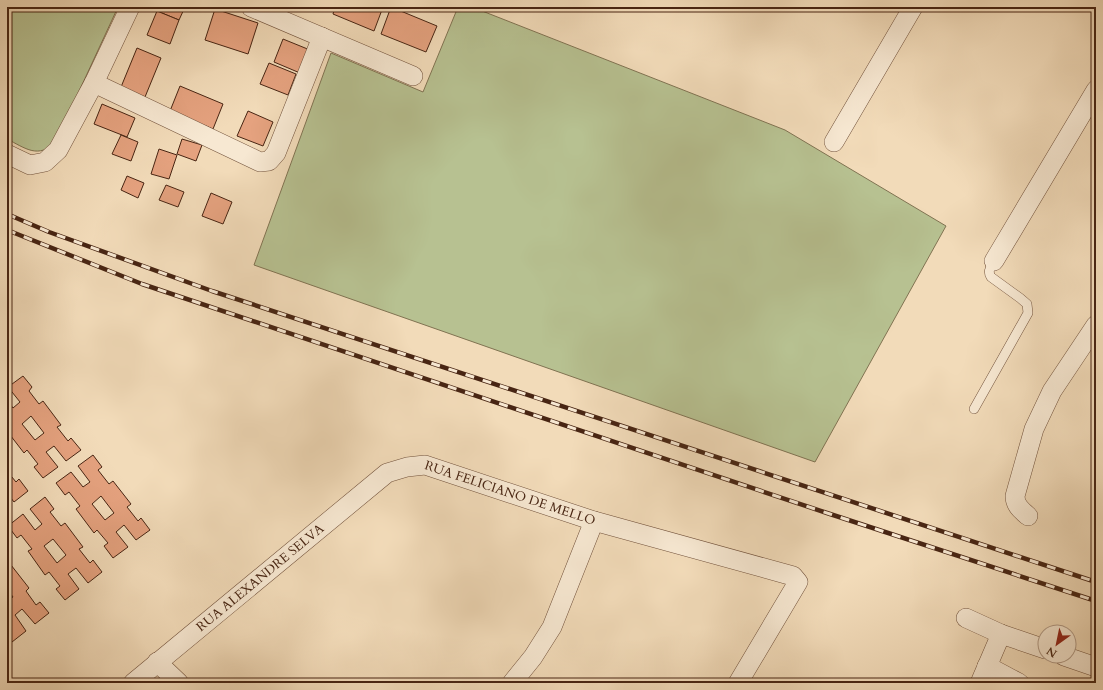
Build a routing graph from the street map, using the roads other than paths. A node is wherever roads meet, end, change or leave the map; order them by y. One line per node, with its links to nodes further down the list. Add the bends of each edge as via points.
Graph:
1 (130, 7): 6 (street)
2 (251, 7): 4 (street)
3 (913, 7): 8 (street)
4 (322, 37): 5 (street); 6 (street, via 276,153 269,161 260,162)
5 (412, 76)
6 (94, 83): 9 (street, via 58,150 45,162 30,165)
7 (1096, 90): 10 (street)
8 (834, 142)
9 (7, 154)
10 (994, 261): 12 (lane, via 989,274 1027,304 1028,313)
11 (1096, 325): 14 (street, via 1052,391 1034,429 1015,496 1015,502)
12 (974, 409)
13 (387, 473): 15 (street, RUA FELICIANO DE MELLO, via 425,465); 20 (street, RUA ALEXANDRE SELVA)
14 (1028, 516)
15 (594, 521): 25 (street, RUA FELICIANO DE MELLO, via 552,628); 26 (street, via 793,576 798,582)
16 (966, 618): 17 (street)
17 (1001, 634): 18 (street); 21 (street)
18 (1037, 646)
19 (1077, 660): 22 (street)
20 (157, 662): 23 (street, RUA ALEXANDRE SELVA); 24 (street)
21 (988, 666): 27 (street); 28 (street)
22 (1096, 667)
23 (133, 683)
24 (179, 683)
25 (512, 683)
26 (738, 683)
27 (980, 683)
28 (1019, 683)

